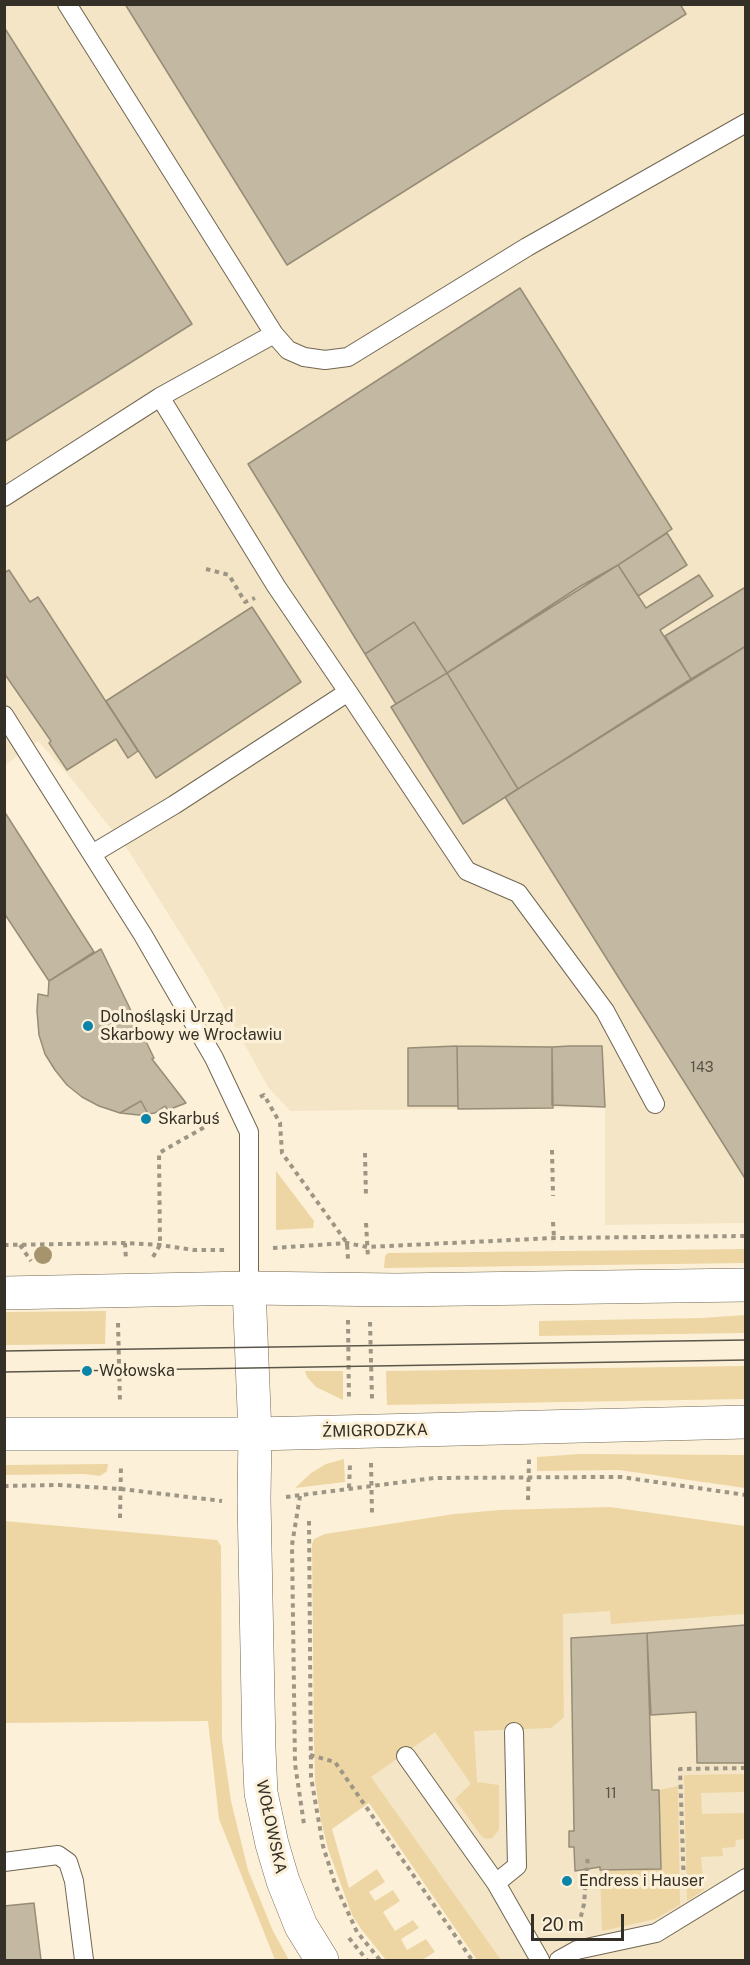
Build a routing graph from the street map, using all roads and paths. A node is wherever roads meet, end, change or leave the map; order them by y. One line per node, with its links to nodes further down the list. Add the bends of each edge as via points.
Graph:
1 (67, 4): 3 (lane)
2 (746, 123): 3 (lane, via 527,247 348,357 304,357 288,350)
3 (274, 334): 4 (lane)
4 (160, 397): 5 (lane); 8 (lane, via 276,586)
5 (4, 497)
6 (206, 569): 7 (path, via 229,575 245,602)
7 (258, 597)
8 (348, 693): 10 (lane); 12 (lane, via 467,871 518,893 605,1011)
9 (4, 714): 10 (lane)
10 (92, 854): 34 (lane, via 214,1058 249,1132)
11 (256, 1100): 23 (path, via 264,1095 280,1124 282,1153)
12 (655, 1104)
13 (218, 1120): 26 (path, via 159,1153)
14 (552, 1150): 16 (path)
15 (365, 1153): 17 (path)
16 (553, 1196)
17 (366, 1198)
18 (553, 1222): 21 (path)
19 (366, 1223): 27 (path)
20 (746, 1236): 21 (path)
21 (554, 1238): 27 (path)
22 (125, 1243): 24 (path); 26 (path); 32 (path)
23 (347, 1243): 27 (path); 28 (path); 35 (path)
24 (20, 1244): 25 (path); 30 (path)
25 (4, 1245)
26 (160, 1245): 29 (path); 31 (path)
27 (367, 1247): 35 (path)
28 (281, 1248)
29 (223, 1250)
30 (32, 1262)
31 (148, 1265)
32 (126, 1266)
33 (746, 1285): 35 (main road)
34 (249, 1288): 35 (main road); 36 (main road); 40 (main road, WOŁOWSKA)
35 (358, 1290): 38 (path); 38 (path)
36 (4, 1293)
37 (737, 1426): 38 (main road, ŻMIGRODZKA)
38 (361, 1432): 40 (main road, ŻMIGRODZKA); 43 (path); 45 (path)
39 (4, 1434): 40 (main road, ŻMIGRODZKA)
40 (255, 1434): 48 (main road, WOŁOWSKA)
41 (518, 1459): 42 (path, via 529,1459)
42 (529, 1478): 43 (path, via 434,1478); 46 (path, via 621,1477); 49 (path)
43 (371, 1485): 45 (path); 50 (path)
44 (4, 1486): 48 (path, via 59,1485 220,1502)
45 (350, 1488): 47 (path)
46 (746, 1495)
47 (300, 1496): 48 (path); 56 (path, via 292,1545 296,1764)
48 (254, 1499): 65 (main road, WOŁOWSKA, via 261,1793 283,1881 301,1926)
49 (528, 1500)
50 (372, 1514)
51 (309, 1521): 53 (path)
52 (514, 1732): 60 (lane, via 517,1866)
53 (310, 1755): 67 (path, via 323,1846 335,1884 357,1932); 68 (path, via 335,1762)
54 (406, 1756): 60 (lane)
55 (746, 1768): 61 (path, via 680,1769)
56 (304, 1824)
57 (588, 1855): 63 (path, via 580,1920)
58 (4, 1862): 64 (lane, via 58,1855 68,1862)
59 (746, 1878): 61 (lane)
60 (496, 1883): 63 (lane)
61 (684, 1916): 69 (lane, via 656,1933 577,1950)
62 (347, 1935): 66 (path)
63 (537, 1957)
64 (84, 1960)
65 (322, 1960)
66 (367, 1960)
67 (380, 1960)
68 (472, 1960)
69 (559, 1960)

